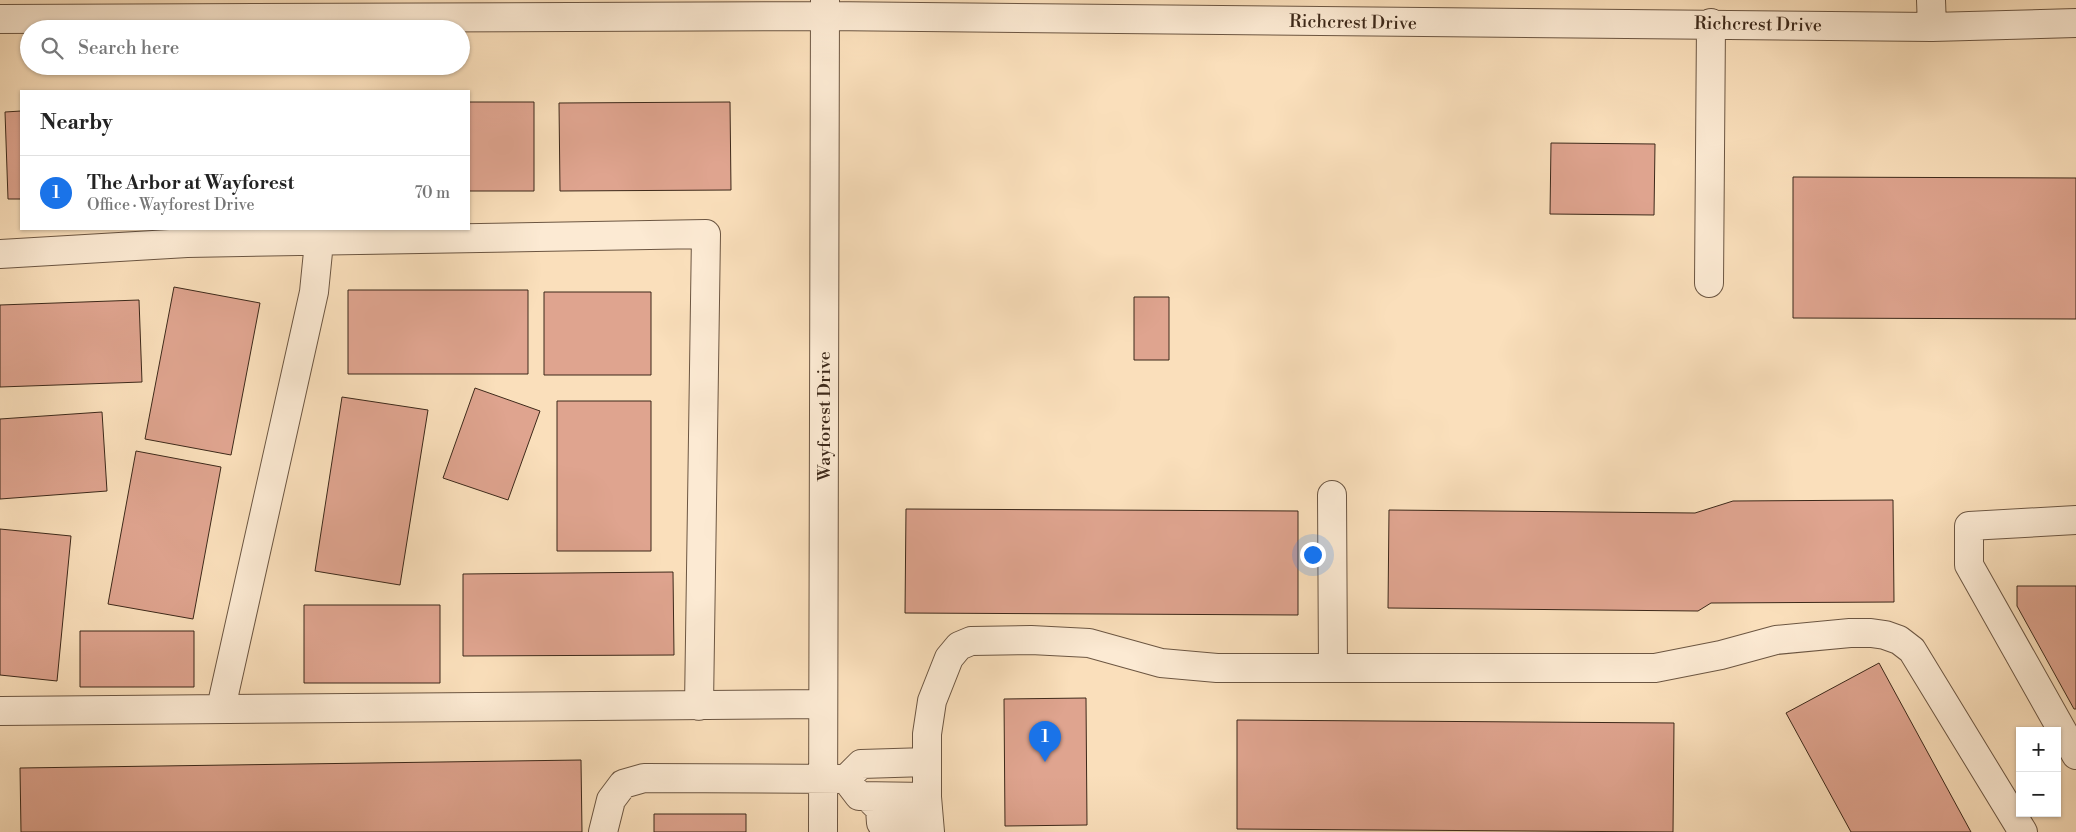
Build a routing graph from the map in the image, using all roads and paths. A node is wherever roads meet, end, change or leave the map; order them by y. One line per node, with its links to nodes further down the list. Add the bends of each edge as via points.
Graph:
1 (1931, 0): 7 (street)
2 (825, 8): 3 (street, Richcrest Drive); 4 (street, Richcrest Drive); 14 (street, Wayforest Drive)
3 (1510, 12): 5 (street, Richcrest Drive)
4 (0, 19)
5 (1711, 23): 7 (street, Richcrest Drive); 10 (street)
6 (2076, 23): 7 (street, Richcrest Drive)
7 (1932, 27)
8 (319, 242): 9 (street, via 187,243); 15 (street, via 706,234); 16 (street, via 314,292)
9 (0, 254)
10 (1709, 283)
11 (1332, 495): 13 (street)
12 (2076, 520): 18 (street, via 1969,526 1969,565)
13 (1333, 668): 19 (street, via 1217,668 1161,663 1089,643 972,641 959,646 950,658 932,701); 26 (street, via 1655,668 1776,640 1850,632 1885,635 1912,650)
14 (823, 704): 15 (street); 21 (street, Wayforest Drive)
15 (699, 706): 16 (street)
16 (221, 708): 17 (street)
17 (0, 711)
18 (2076, 755)
19 (927, 762): 20 (street); 21 (street, via 861,764)
20 (927, 797): 21 (street); 25 (street)
21 (861, 799): 22 (street, via 644,778 623,784 611,800); 23 (street, Wayforest Drive); 24 (street, via 896,809 913,823)
22 (603, 832)
23 (823, 832)
24 (916, 832)
25 (930, 832)
26 (2024, 832)

